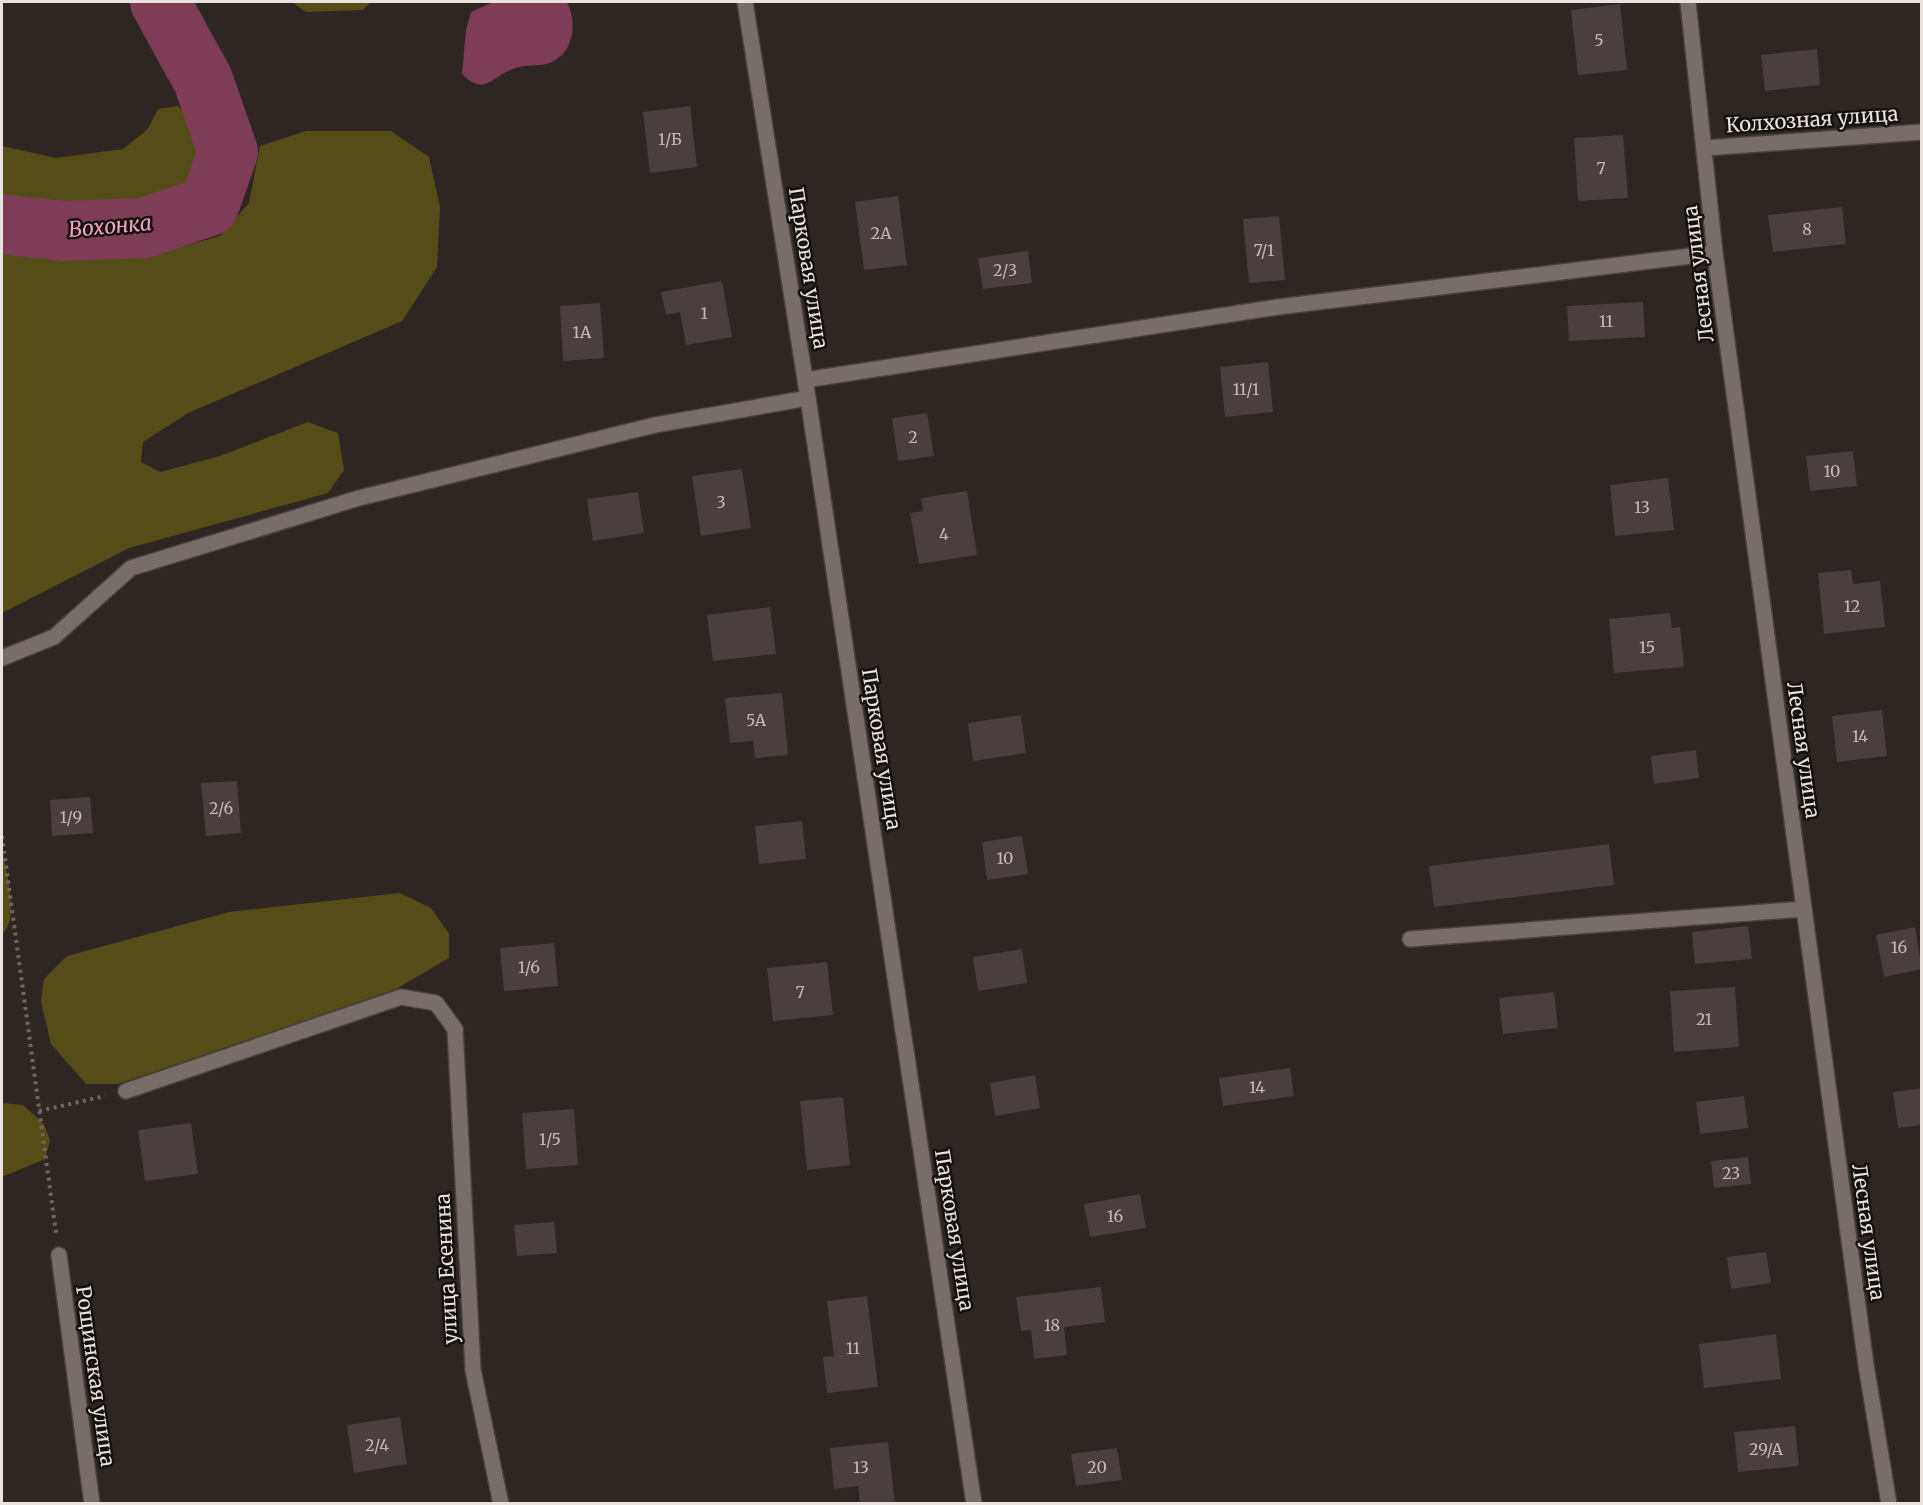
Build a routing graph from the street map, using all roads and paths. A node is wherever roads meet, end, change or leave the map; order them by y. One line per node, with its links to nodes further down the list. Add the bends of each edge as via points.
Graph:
1 (745, 2): 6 (street, Парковая улица)
2 (1688, 2): 4 (street, Лесная улица)
3 (1922, 132): 4 (street, Колхозная улица)
4 (1705, 148): 5 (street, Лесная улица)
5 (1715, 253): 6 (street, via 1278,307); 10 (street, Лесная улица)
6 (806, 380): 7 (street, Парковая улица)
7 (808, 399): 8 (street, via 655,425 359,498 131,568 54,637); 17 (street, Парковая улица)
8 (2, 658)
9 (2, 836): 13 (path)
10 (1804, 909): 11 (street); 18 (street, Лесная улица, via 1866,1365)
11 (1410, 939)
12 (126, 1091): 13 (path); 16 (street, улица Есенина, via 401,998 436,1004 455,1029 473,1370)
13 (39, 1112): 14 (path)
14 (58, 1255): 15 (street, Рощинская улица)
15 (92, 1503)
16 (501, 1503)
17 (974, 1503)
18 (1889, 1503)

